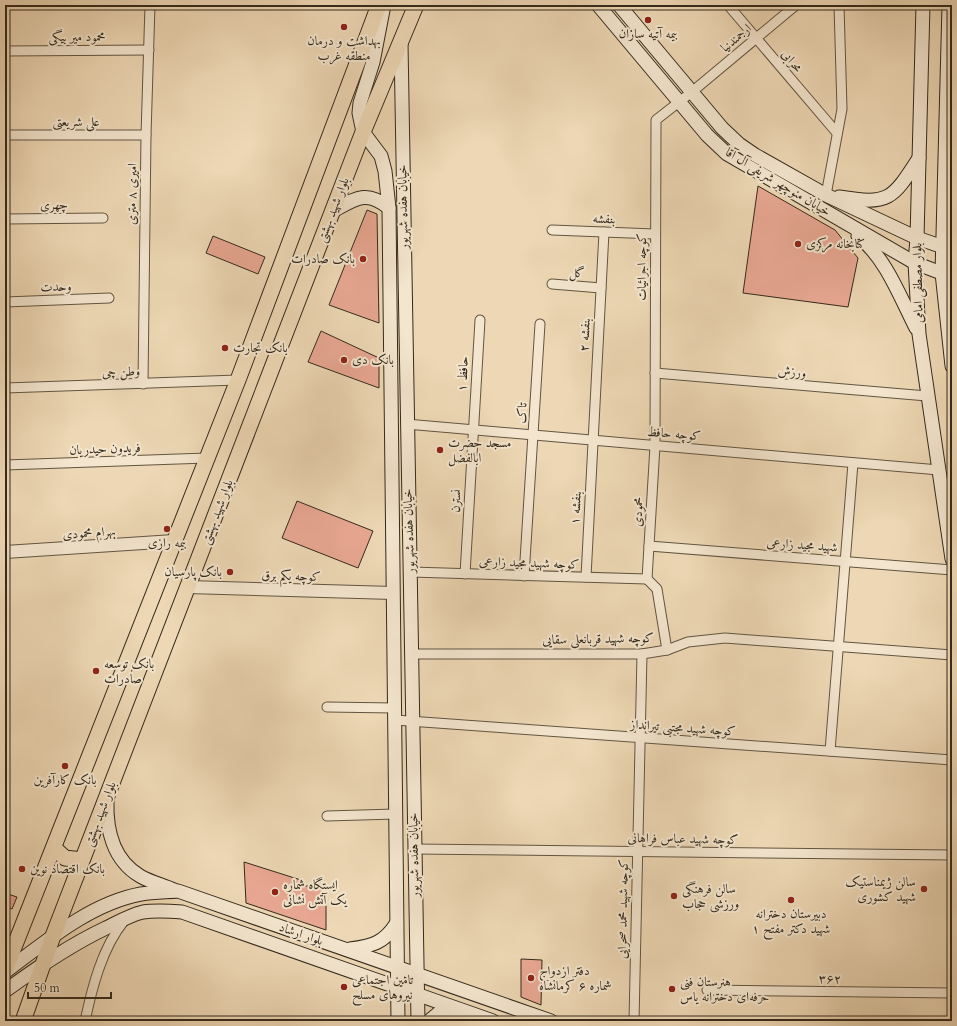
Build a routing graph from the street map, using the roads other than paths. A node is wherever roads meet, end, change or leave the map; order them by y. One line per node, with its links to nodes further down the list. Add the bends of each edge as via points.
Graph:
1 (150, 5): 14 (street, امیری ۸ متری)
2 (379, 5): 48 (main road)
3 (384, 5): 18 (main road, via 373,62 360,103 359,113)
4 (416, 5): 13 (main road, بلوار شهید بهشتی)
5 (598, 5): 17 (main road, خیابان منوچهر شریفی آل آقا)
6 (618, 5): 16 (main road, خیابان منوچهر شریفی آل آقا)
7 (728, 5): 12 (street, محرابی)
8 (796, 5): 12 (street, ارجمندنیا)
9 (839, 5): 19 (street, via 842,109)
10 (923, 5): 23 (main road, بلوار مصطفی امامی)
11 (949, 5): 22 (main road, بلوار مصطفی امامی)
12 (756, 38): 16 (street, ارجمندنیا); 19 (street, محرابی)
13 (401, 41): 18 (main road, بلوار شهید بهشتی); 52 (main road, خیابان هفده شهریور)
14 (149, 50): 15 (street, محمود میر بیگی); 21 (street, امیری ۸ متری)
15 (5, 51)
16 (693, 91): 17 (street, ارجمندنیا); 24 (main road, خیابان منوچهر شریفی آل آقا, via 722,128 739,144)
17 (680, 101): 28 (main road, خیابان منوچهر شریفی آل آقا, via 727,154); 34 (street, کوچه اجرائیات, via 656,120)
18 (363, 132): 25 (main road, خیابان هفده شهریور, via 381,156); 26 (main road, بلوار شهید بهشتی)
19 (837, 134): 24 (street)
20 (5, 135): 21 (street, علی شریعتی)
21 (146, 135): 49 (street, امیری ۸ متری)
22 (948, 137): 27 (main road, بلوار مصطفی امامی)
23 (919, 158): 24 (main road, via 897,191 887,198 872,201); 35 (main road, بلوار مصطفی امامی)
24 (826, 195): 35 (main road, خیابان منوچهر شریفی آل آقا)
25 (389, 208): 26 (main road, via 378,199 367,197 355,199); 73 (main road, خیابان هفده شهریور)
26 (333, 211): 72 (main road, بلوار شهید بهشتی)
27 (944, 212): 31 (main road); 36 (main road, بلوار مصطفی امامی)
28 (831, 215): 37 (main road, خیابان منوچهر شریفی آل آقا); 45 (main road, via 865,242 881,262)
29 (103, 218): 30 (street, چهری)
30 (5, 219)
31 (952, 226)
32 (552, 230): 33 (street, بنفشه)
33 (604, 232): 34 (street, بنفشه); 40 (street, بنفشه ۲)
34 (655, 234): 47 (street, کوچه اجرائیات)
35 (917, 238): 36 (main road, خیابان منوچهر شریفی آل آقا); 37 (main road, بلوار مصطفی امامی)
36 (948, 248): 38 (main road, بلوار مصطفی امامی)
37 (915, 263): 38 (main road, خیابان منوچهر شریفی آل آقا); 45 (main road, بلوار مصطفی امامی)
38 (947, 275): 46 (main road, بلوار مصطفی امامی)
39 (552, 284): 40 (street, گل)
40 (601, 288): 55 (street, بنفشه ۲)
41 (109, 298): 42 (street, وحدت)
42 (5, 302)
43 (480, 320): 53 (street, حافظ ۱)
44 (540, 324): 54 (street, تاک)
45 (919, 334): 51 (main road, بلوار مصطفی امامی)
46 (952, 365)
47 (655, 373): 51 (street, ورزش); 56 (street, کوچه اجرائیات)
48 (238, 380): 49 (street, وطن چی); 57 (main road)
49 (143, 384): 50 (street, وطن چی)
50 (5, 388)
51 (927, 396): 60 (main road, بلوار مصطفی امامی)
52 (406, 424): 53 (street, کوچه حافظ); 67 (main road, خیابان هفده شهریور)
53 (473, 430): 54 (street, کوچه حافظ); 68 (street, نسترن)
54 (533, 435): 55 (street, کوچه حافظ); 69 (street, تاک)
55 (593, 440): 56 (street, کوچه حافظ); 70 (street, بنفشه ۱)
56 (655, 446): 58 (street, کوچه حافظ); 62 (street, محمودی)
57 (207, 458): 59 (street, فریدون حیدریان); 61 (main road)
58 (853, 463): 60 (street, کوچه حافظ); 65 (street)
59 (5, 465)
60 (939, 470): 64 (main road, بلوار مصطفی امامی)
61 (174, 541): 63 (street, بهرام محمودی); 88 (main road)
62 (649, 546): 65 (street, شهید مجید زارعی); 71 (street, محمودی)
63 (5, 552)
64 (952, 559)
65 (845, 561): 66 (street, شهید مجید زارعی); 74 (street)
66 (952, 570)
67 (410, 572): 68 (street, کوچه شهید مجید زارعی); 76 (main road, خیابان هفده شهریور)
68 (465, 574): 69 (street, کوچه شهید مجید زارعی)
69 (524, 576): 70 (street, کوچه شهید مجید زارعی)
70 (586, 578): 71 (street, کوچه شهید مجید زارعی)
71 (647, 579): 75 (street, via 657,590)
72 (188, 587): 73 (street, کوچه یکم برق); 85 (main road, بلوار شهید بهشتی)
73 (393, 593): 80 (main road, خیابان هفده شهریور)
74 (838, 646): 75 (street, کوچه شهید قربانعلی سقایی, via 726,638 688,642); 78 (street, کوچه شهید قربانعلی سقایی); 83 (street)
75 (667, 650): 77 (street, کوچه شهید قربانعلی سقایی)
76 (411, 654): 77 (street, کوچه شهید قربانعلی سقایی); 81 (main road, خیابان هفده شهریور)
77 (642, 654): 82 (street, کوچه شهید محمد صحرایی)
78 (952, 655)
79 (327, 707): 80 (street, کوچه شهید مجتبی تیرانداز)
80 (394, 714): 81 (street, کوچه شهید مجتبی تیرانداز); 86 (main road, خیابان هفده شهریور)
81 (412, 721): 82 (street, کوچه شهید مجتبی تیرانداز); 89 (main road, خیابان هفده شهریور)
82 (640, 738): 83 (street, کوچه شهید مجتبی تیرانداز); 90 (street, کوچه شهید محمد صحرایی)
83 (830, 751): 84 (street, کوچه شهید مجتبی تیرانداز)
84 (952, 760)
85 (107, 796): 92 (main road, بلوار شهید بهشتی); 93 (main road, via 106,815 110,836 118,855 140,876)
86 (395, 814): 87 (street); 96 (main road, خیابان هفده شهریور)
87 (327, 816)
88 (54, 848): 92 (main road, via 66,858); 102 (main road)
89 (414, 849): 90 (street, کوچه شهید عباس فراهانی); 103 (main road, خیابان هفده شهریور)
90 (637, 852): 91 (street, کوچه شهید عباس فراهانی); 117 (street, کوچه شهید محمد صحرایی)
91 (952, 855)
92 (82, 860): 97 (main road, بلوار شهید بهشتی)
93 (178, 891): 95 (main road, بلوار ارشاد); 97 (main road, بلوار ارشاد, via 141,894 123,899 81,918)
94 (127, 917): 98 (main road, بلوار ارشاد, via 159,910 182,912); 100 (main road, بلوار ارشاد, via 86,937); 111 (street, via 116,930 94,983)
95 (272, 924): 98 (main road); 99 (main road, بلوار ارشاد)
96 (396, 924): 99 (main road, via 389,935 380,941); 101 (main road, خیابان هفده شهریور)
97 (53, 936): 100 (main road, بلوار شهید بهشتی); 102 (main road, بلوار ارشاد)
98 (265, 942): 104 (main road, بلوار ارشاد)
99 (348, 949): 101 (main road, بلوار ارشاد)
100 (43, 963): 106 (main road, بلوار ارشاد); 110 (main road, بلوار شهید بهشتی)
101 (397, 967): 103 (main road, بلوار ارشاد); 104 (main road, خیابان هفده شهریور)
102 (5, 971)
103 (416, 974): 108 (main road, خیابان هفده شهریور); 116 (main road, بلوار ارشاد)
104 (398, 988): 108 (main road, بلوار ارشاد); 112 (main road, خیابان هفده شهریور)
105 (707, 990): 107 (street, ۳۶۲)
106 (5, 991)
107 (952, 993)
108 (417, 995): 109 (main road, بلوار ارشاد); 113 (main road, خیابان هفده شهریور)
109 (460, 1010): 114 (main road, via 441,1011); 115 (main road, بلوار ارشاد)
110 (23, 1021)
111 (85, 1021)
112 (398, 1021)
113 (418, 1021)
114 (429, 1021)
115 (493, 1021)
116 (552, 1021)
117 (634, 1021)

